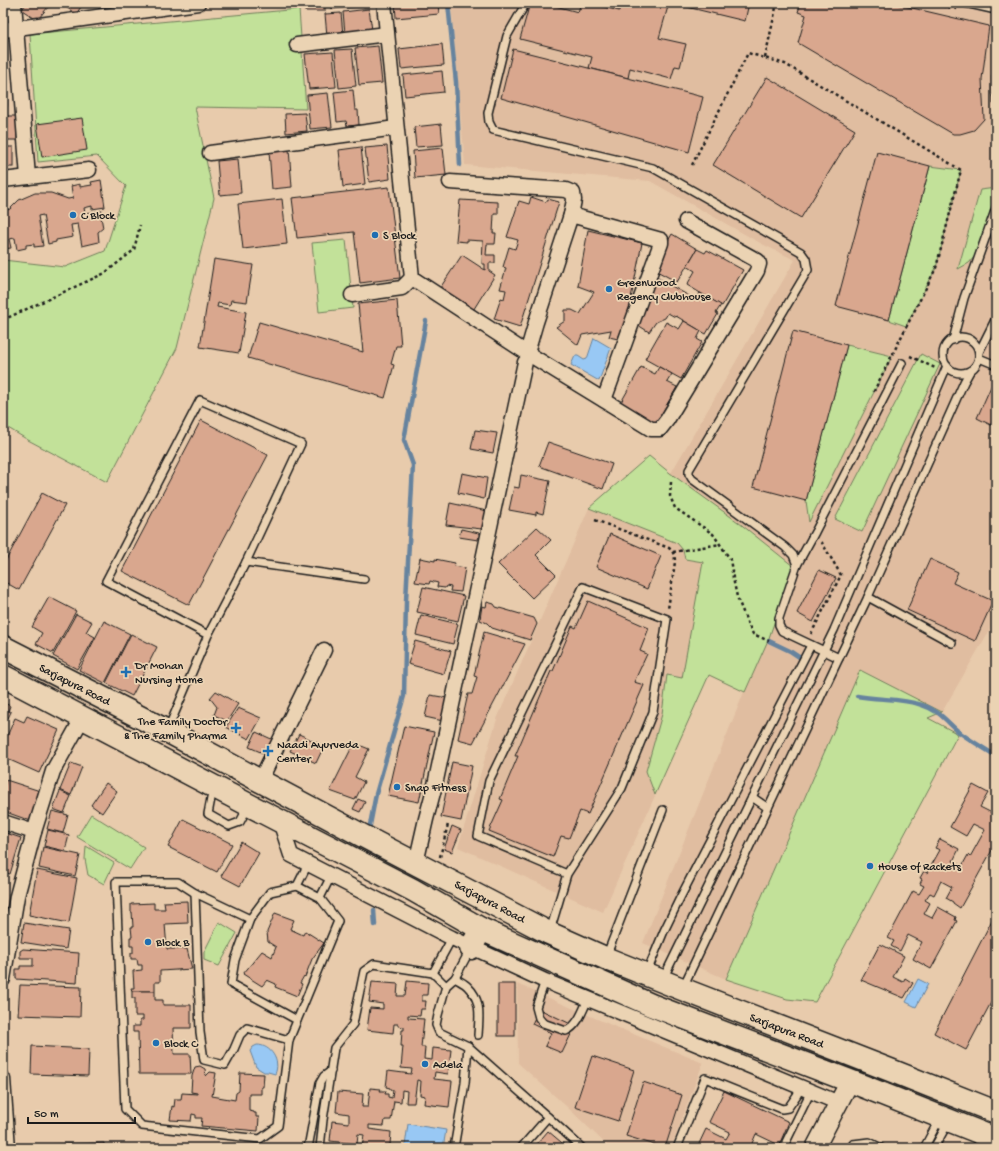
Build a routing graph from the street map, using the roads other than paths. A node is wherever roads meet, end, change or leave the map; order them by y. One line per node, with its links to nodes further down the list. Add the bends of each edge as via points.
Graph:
1 (14, 3): 7 (street)
2 (198, 3): 7 (street)
3 (384, 3): 8 (street)
4 (526, 3): 31 (lane, via 507,36 488,113 493,130 652,168 801,252 806,259 808,270 689,470 692,479 785,547 793,555)
5 (965, 3): 6 (lane)
6 (996, 10)
7 (10, 28): 13 (street)
8 (387, 34): 9 (street); 10 (street)
9 (298, 45)
10 (396, 128): 11 (street); 19 (street)
11 (210, 153)
12 (89, 170): 13 (street)
13 (28, 177): 14 (street)
14 (3, 180)
15 (450, 182): 17 (street, via 566,190 573,193)
16 (996, 208): 22 (lane, via 964,298)
17 (571, 215): 24 (street); 29 (street, via 660,239 662,242)
18 (686, 221): 29 (street, via 758,261 757,271 660,429 651,429)
19 (412, 278): 20 (street, via 402,288); 24 (street)
20 (352, 295)
21 (996, 318): 23 (lane)
22 (953, 340): 23 (lane, via 969,339 974,342); 27 (lane, via 945,349)
23 (979, 355): 26 (lane); 28 (lane, via 977,363)
24 (526, 358): 29 (street); 51 (street, via 437,777)
25 (902, 363): 31 (lane)
26 (996, 365)
27 (946, 370): 28 (lane, via 964,373); 39 (lane)
28 (970, 371): 33 (lane)
29 (604, 400)
30 (246, 562): 32 (lane); 34 (lane); 34 (lane, via 301,444 200,400 106,581)
31 (797, 565): 36 (lane, via 778,618 779,625 782,631)
32 (364, 579)
33 (868, 597): 35 (lane); 40 (lane)
34 (208, 635): 43 (lane)
35 (952, 643)
36 (811, 645): 39 (lane); 66 (lane, via 664,931)
37 (3, 647): 43 (main road, Sarjapura Road)
38 (324, 650): 44 (street)
39 (824, 650): 40 (lane); 45 (lane)
40 (839, 658): 46 (lane)
41 (3, 676): 42 (main road)
42 (83, 717): 48 (main road); 50 (street, via 53,771)
43 (167, 731): 44 (main road, Sarjapura Road)
44 (260, 781): 51 (main road, Sarjapura Road)
45 (752, 797): 46 (lane); 66 (lane)
46 (768, 808): 66 (lane)
47 (663, 810): 61 (lane)
48 (280, 821): 52 (street, via 290,855); 60 (main road, via 413,890)
49 (3, 822): 50 (street)
50 (34, 832): 64 (street, via 17,896)
51 (416, 863): 59 (main road, Sarjapura Road)
52 (308, 864): 54 (street); 55 (lane)
53 (567, 874): 53 (lane, via 478,836 489,781 583,587 667,619 653,712 622,788); 59 (lane)
54 (331, 876): 57 (lane); 60 (street)
55 (298, 886): 57 (lane); 58 (lane, via 270,892)
56 (195, 893): 58 (lane); 72 (lane, via 200,1032 204,1060 225,1065 240,1035 247,1028); 72 (lane, via 178,882 116,882 125,1109 142,1126 260,1139 278,1126)
57 (320, 898): 70 (lane, via 338,921)
58 (250, 919): 70 (lane, via 235,960 231,984)
59 (550, 933): 61 (main road, Sarjapura Road)
60 (468, 938): 62 (lane); 63 (lane); 65 (street); 69 (main road)
61 (605, 958): 66 (main road, Sarjapura Road)
62 (434, 973): 67 (lane); 74 (lane, via 374,964 364,972 353,1024 334,1048)
63 (455, 978): 67 (lane); 71 (lane, via 468,986 475,995 479,1008)
64 (3, 979)
65 (545, 981): 68 (street); 68 (lane, via 536,1007 542,1023 566,1031 571,1029)
66 (664, 981): 69 (main road); 79 (main road, Sarjapura Road)
67 (446, 986): 73 (lane, via 436,1025 439,1032)
68 (588, 999): 77 (street)
69 (661, 1008): 76 (main road)
70 (297, 1020): 72 (lane)
71 (478, 1035)
72 (289, 1040)
73 (468, 1046): 80 (lane); 86 (lane, via 465,1083)
74 (331, 1071): 84 (lane, via 320,1083); 85 (lane)
75 (3, 1080): 83 (street)
76 (850, 1082): 78 (street); 81 (main road)
77 (806, 1089): 78 (street); 89 (lane, via 797,1095 788,1108 782,1109 705,1078); 90 (lane)
78 (839, 1103): 91 (street)
79 (996, 1112)
80 (548, 1117): 87 (lane); 88 (lane)
81 (944, 1119): 82 (main road); 94 (lane); 95 (lane)
82 (996, 1139)
83 (6, 1140)
84 (308, 1148)
85 (320, 1148)
86 (454, 1148)
87 (521, 1148)
88 (582, 1148)
89 (677, 1148)
90 (783, 1148)
91 (815, 1148)
92 (851, 1148): 93 (lane, via 853,1144 869,1142)
93 (881, 1148)
94 (924, 1148)
95 (934, 1148)

